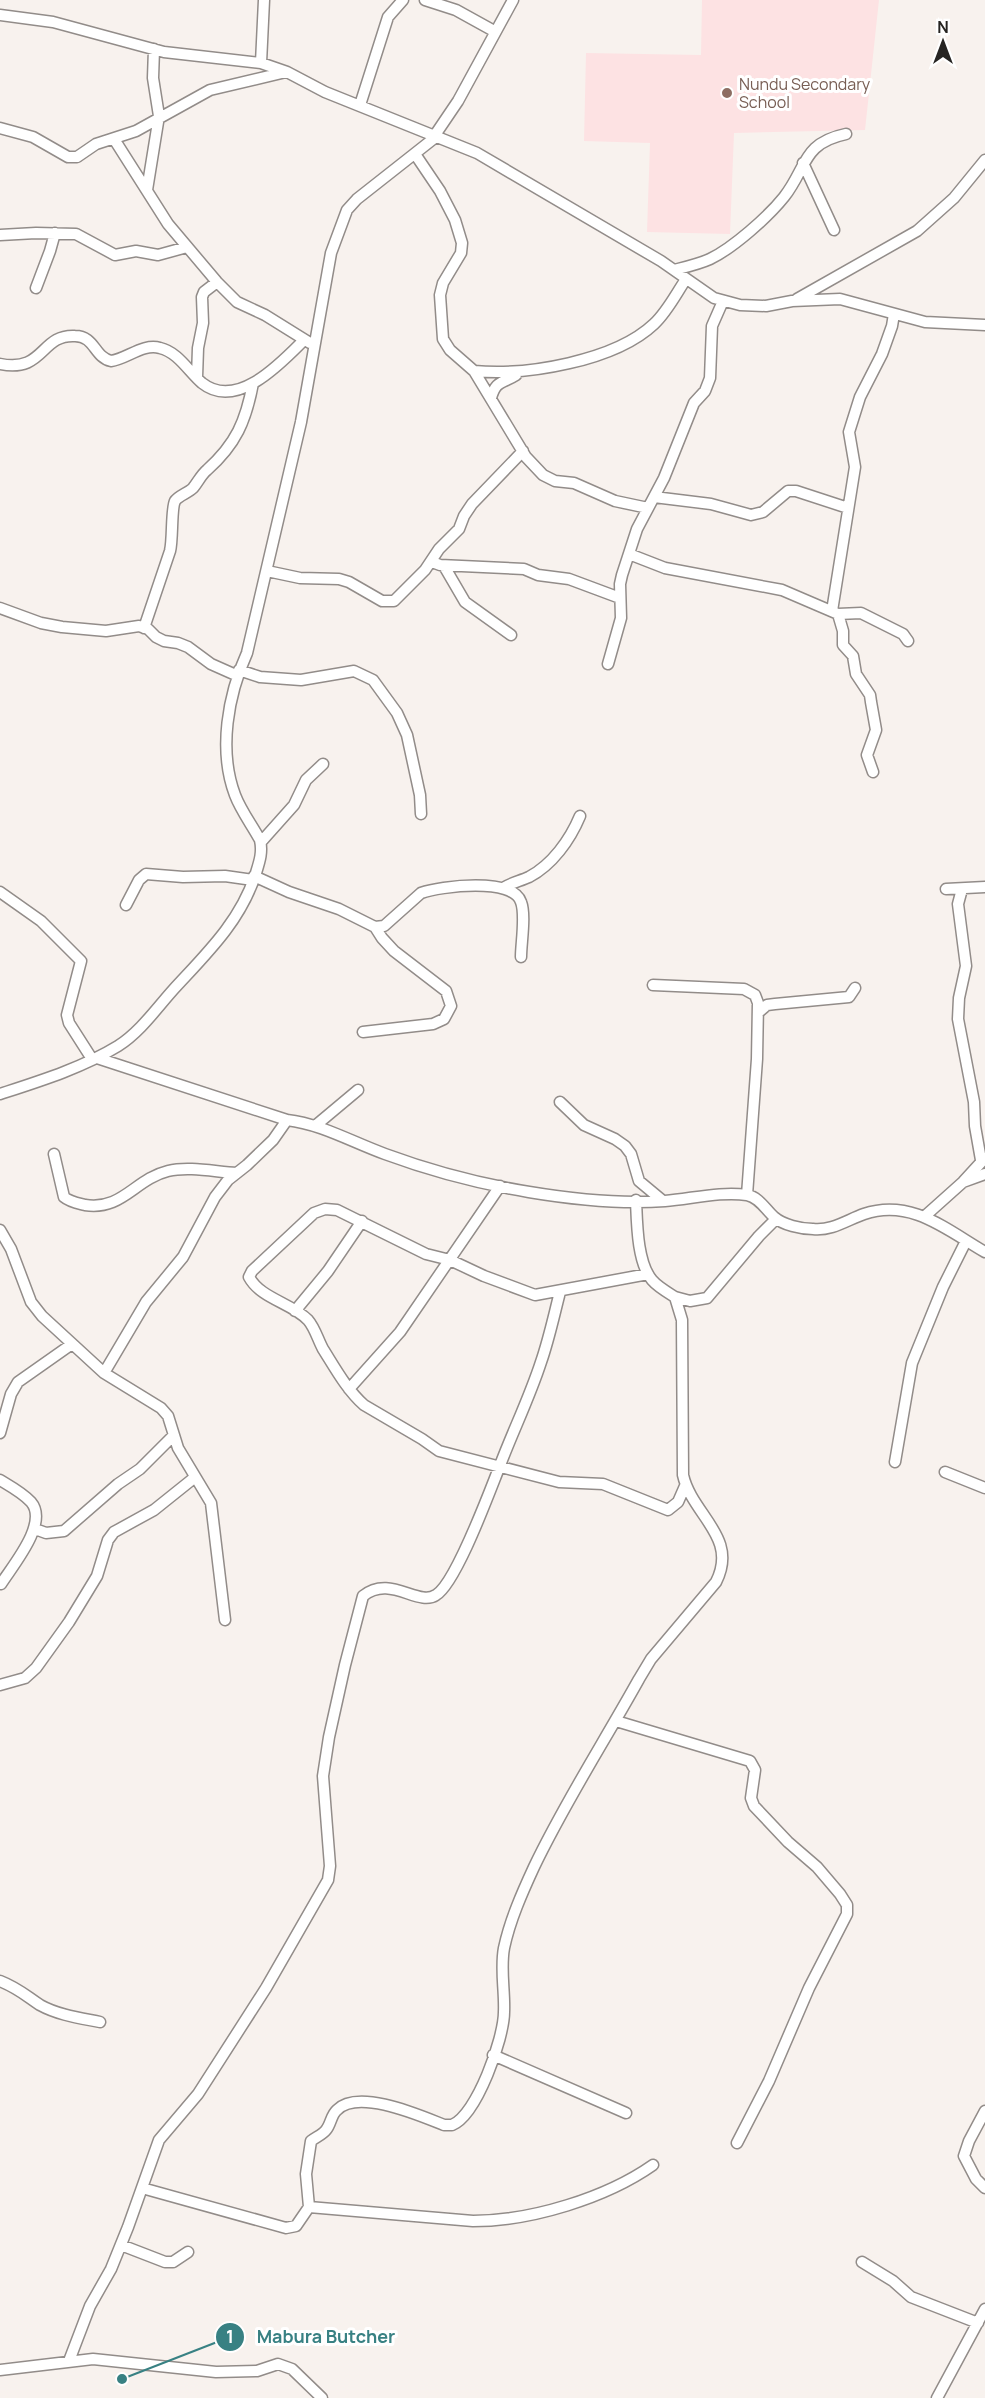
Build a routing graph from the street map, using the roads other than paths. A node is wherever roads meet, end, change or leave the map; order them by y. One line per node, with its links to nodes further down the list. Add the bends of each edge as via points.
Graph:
1 (264, 0): 8 (street)
2 (403, 0): 10 (street, via 388,17)
3 (424, 0): 6 (street, via 456,10)
4 (513, 0): 6 (street)
5 (0, 15): 7 (street, via 53,22)
6 (494, 31): 14 (street)
7 (153, 49): 8 (street); 11 (street)
8 (261, 63): 9 (street)
9 (287, 72): 10 (street); 11 (street, via 210,90)
10 (360, 105): 14 (street)
11 (159, 116): 15 (street); 19 (street)
12 (0, 128): 15 (street, via 33,137 71,157)
13 (846, 134): 18 (street, via 822,141)
14 (436, 135): 16 (street); 24 (street, via 477,153)
15 (114, 139): 19 (street)
16 (415, 154): 33 (street, via 347,210 331,253); 35 (street, via 440,191 460,232 461,253 440,295 441,326 450,350)
17 (985, 160): 29 (street, via 954,198 917,231)
18 (803, 163): 20 (street); 24 (street, via 784,196 750,231 709,260)
19 (147, 190): 23 (street)
20 (834, 230)
21 (55, 233): 22 (street); 23 (street, via 84,236 115,255 136,251 158,255); 27 (street)
22 (0, 235)
23 (187, 247): 26 (street)
24 (674, 270): 25 (street)
25 (686, 279): 28 (street); 36 (street, via 656,322 632,340 569,363)
26 (217, 282): 32 (street, via 237,302); 37 (street, via 202,297)
27 (36, 288)
28 (723, 301): 29 (street, via 766,306); 41 (street, via 712,326 710,378 694,403)
29 (792, 301): 30 (street, via 840,299)
30 (894, 314): 31 (street, via 925,322); 43 (street, via 849,432 855,467)
31 (985, 325)
32 (304, 339): 33 (street); 38 (street, via 277,367)
33 (315, 346): 47 (street, via 302,422)
34 (0, 364): 37 (street, via 25,365 57,340 74,336 89,339 102,358 111,362 159,347)
35 (474, 371): 36 (street); 39 (street)
36 (520, 371): 39 (street, via 498,383)
37 (197, 377): 38 (street, via 211,389 223,391)
38 (253, 383): 51 (street, via 247,414 232,444 173,505 173,541)
39 (491, 398): 40 (street)
40 (523, 451): 42 (street, via 550,480 574,483 615,501); 45 (street, via 472,504 459,529)
41 (654, 497): 42 (street); 43 (street, via 702,502 752,515 763,512 788,491 796,491)
42 (648, 508): 44 (street)
43 (848, 508): 50 (street)
44 (629, 554): 48 (street); 50 (street, via 665,568 782,590)
45 (432, 562): 46 (street); 47 (street, via 399,597 389,602 339,579 300,578)
46 (444, 566): 48 (street, via 524,569 569,579); 52 (street, via 465,602)
47 (267, 571): 55 (street)
48 (620, 598): 54 (street, via 621,618)
49 (1, 611): 51 (street, via 62,627 98,631)
50 (835, 612): 53 (street, via 861,613 903,634); 57 (street, via 843,631 843,645 853,656 856,674 870,695 876,730 867,755)
51 (144, 628): 55 (street, via 156,638 188,647 211,664)
52 (511, 635)
53 (908, 641)
54 (608, 664)
55 (239, 673): 58 (street, via 301,680 354,671 373,680 397,712 407,735 420,795); 60 (street, via 228,717 230,778 235,796)
56 (323, 764): 60 (street, via 306,780 294,805)
57 (873, 772)
58 (420, 814)
59 (580, 816): 63 (street, via 547,865)
60 (261, 842): 61 (street)
61 (254, 878): 67 (street, via 146,874); 68 (street, via 339,909); 74 (street, via 241,909 214,947 141,1027 120,1045)
62 (985, 887): 65 (street)
63 (503, 888): 68 (street, via 471,885 421,893 384,926); 69 (street, via 514,892 521,902)
64 (946, 889): 65 (street)
65 (962, 889): 81 (street, via 958,904 966,966 958,1019)
66 (0, 892): 74 (street, via 41,921 81,962 67,1015)
67 (126, 905)
68 (375, 927): 73 (street, via 394,951 446,992 451,1006 444,1019 433,1024)
69 (521, 957)
70 (653, 985): 72 (street, via 744,989 755,995)
71 (855, 988): 72 (street, via 849,997 767,1005)
72 (760, 1011): 86 (street)
73 (363, 1032)
74 (95, 1058): 76 (street); 78 (street)
75 (358, 1090): 79 (street)
76 (0, 1094)
77 (560, 1102): 88 (street, via 585,1125 625,1146 639,1181)
78 (286, 1120): 79 (street); 82 (street, via 273,1140)
79 (315, 1126): 85 (street, via 401,1159)
80 (54, 1154): 82 (street, via 64,1197 93,1206 114,1203 142,1183 172,1170)
81 (983, 1159): 84 (street)
82 (237, 1173): 101 (street, via 215,1197 183,1257 146,1302)
83 (985, 1174): 84 (street)
84 (963, 1182): 89 (street)
85 (500, 1186): 87 (street); 95 (street)
86 (747, 1195): 88 (street); 90 (street, via 757,1199)
87 (636, 1200): 88 (street); 96 (street, via 637,1237)
88 (663, 1201)
89 (925, 1216): 90 (street, via 875,1211 832,1228 814,1230); 93 (street)
90 (776, 1220): 98 (street, via 707,1298 690,1301)
91 (362, 1221): 95 (street, via 426,1254); 99 (street); 99 (street, via 337,1210 314,1213 252,1271 249,1277 253,1283)
92 (0, 1230): 100 (street, via 31,1302)
93 (966, 1241): 94 (street); 105 (street, via 942,1287 912,1363)
94 (985, 1252)
95 (450, 1260): 97 (street, via 535,1295); 102 (street, via 400,1332)
96 (648, 1274): 97 (street); 98 (street)
97 (560, 1292): 106 (street, via 542,1361)
98 (675, 1296): 110 (street, via 682,1320)
99 (295, 1311): 102 (street, via 308,1319)
100 (72, 1344): 101 (street); 103 (street, via 18,1382)
101 (104, 1373): 104 (street, via 161,1408 168,1416)
102 (349, 1389): 106 (street, via 364,1405 439,1451)
103 (0, 1433)
104 (173, 1436): 108 (street); 112 (street, via 146,1464 64,1531 58,1534)
105 (895, 1462)
106 (499, 1467): 110 (street, via 559,1482 603,1485 668,1510 678,1502); 124 (street, via 487,1502 438,1594 429,1598 380,1587 363,1596 323,1776 328,1880 266,1988 198,2094 165,2130)
107 (945, 1472): 111 (street)
108 (194, 1478): 114 (street, via 211,1503); 115 (street, via 154,1510 114,1532 97,1576 36,1668 26,1678)
109 (0, 1480): 112 (street, via 33,1505)
110 (686, 1486): 116 (street, via 716,1534 722,1570 651,1659)
111 (985, 1488)
112 (35, 1529): 113 (street)
113 (1, 1584)
114 (225, 1620)
115 (0, 1685)
116 (616, 1720): 119 (street, via 562,1810 520,1897 503,1951 504,2014); 122 (street, via 750,1761 754,1770 754,1806 817,1867 847,1905 841,1929)
117 (0, 1981): 118 (street, via 24,1991 41,2005)
118 (99, 2022)
119 (493, 2055): 121 (street); 126 (street, via 475,2103 452,2125 395,2105 356,2103 337,2109 328,2129 311,2141 308,2150)
120 (985, 2111): 125 (street, via 964,2156)
121 (626, 2113)
122 (737, 2143)
123 (653, 2165): 126 (street, via 599,2194 498,2221)
124 (142, 2188): 126 (street, via 286,2228 296,2226); 127 (street)
125 (985, 2188)
126 (309, 2207)
127 (121, 2245): 128 (street, via 165,2262 173,2262); 132 (street, via 90,2306)
128 (188, 2252)
129 (862, 2262): 131 (street, via 911,2297)
130 (985, 2309): 131 (street)
131 (978, 2323): 135 (street)
132 (69, 2361): 133 (street); 134 (street, via 93,2359 216,2372 257,2371 278,2364 292,2369)
133 (0, 2370)
134 (322, 2398)
135 (937, 2398)

